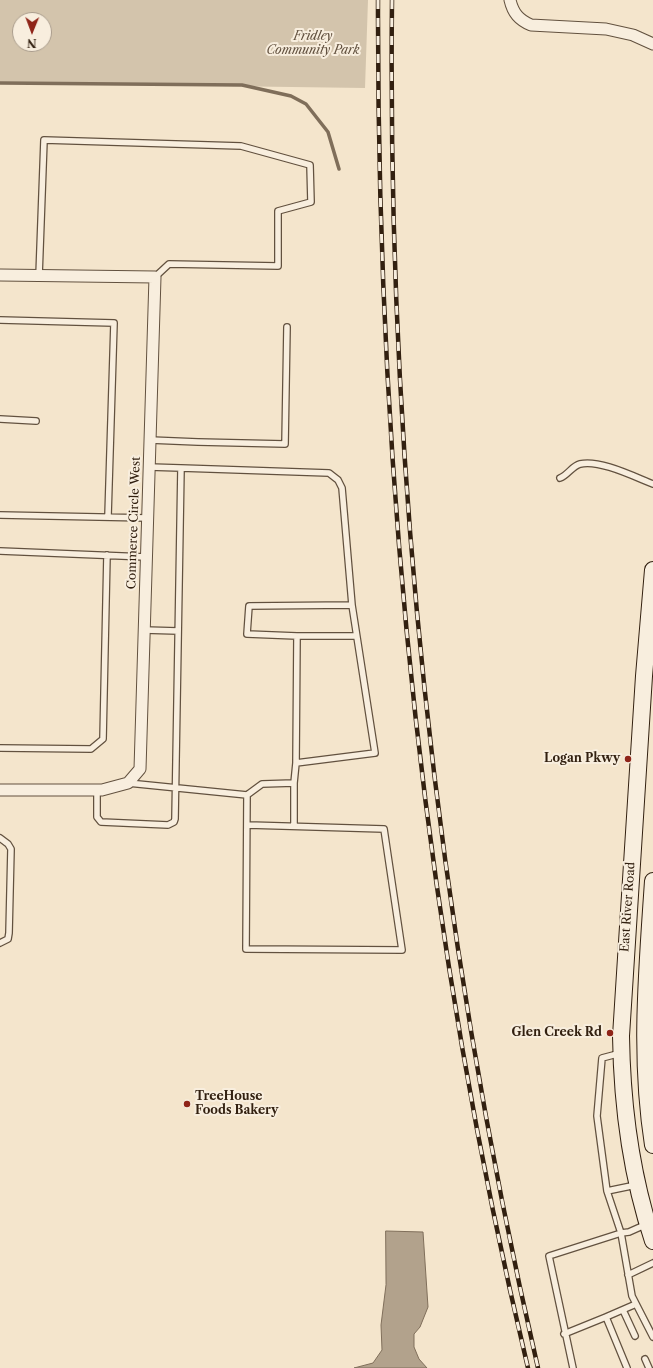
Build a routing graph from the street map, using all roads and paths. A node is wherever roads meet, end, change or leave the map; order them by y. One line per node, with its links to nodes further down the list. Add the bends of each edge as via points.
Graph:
1 (510, 0): 2 (street, via 515,14 531,25 606,29 633,35)
2 (653, 44)
3 (0, 275): 4 (street)
4 (39, 276): 5 (street); 5 (lane, via 44,140 241,146 310,165 311,202 278,211 278,266 169,264)
5 (155, 277): 10 (street, Commerce Circle West)
6 (0, 320): 16 (lane, via 114,323)
7 (287, 327): 10 (lane, via 285,444)
8 (0, 419): 9 (lane)
9 (36, 421)
10 (150, 440): 11 (street, Commerce Circle West)
11 (149, 467): 12 (lane); 17 (street, Commerce Circle West)
12 (181, 468): 22 (lane, via 329,473 338,480 342,488); 24 (lane)
13 (560, 478): 14 (lane, via 579,464 592,463)
14 (653, 484)
15 (0, 515): 16 (lane, via 90,518)
16 (108, 516): 17 (lane)
17 (148, 518): 20 (street, Commerce Circle West)
18 (0, 551): 19 (lane)
19 (107, 555): 20 (lane); 28 (lane, via 104,739 91,749)
20 (146, 557): 23 (street, Commerce Circle West)
21 (653, 570): 27 (main road, East River Road)
22 (352, 606): 25 (lane, via 249,606 247,634); 26 (lane)
23 (144, 630): 24 (lane); 30 (street, Commerce Circle West, via 140,769)
24 (178, 631): 32 (lane)
25 (297, 636): 26 (lane); 29 (lane)
26 (356, 636): 29 (lane, via 375,753)
27 (648, 676): 42 (main road, East River Road, via 625,948)
28 (0, 748)
29 (296, 763): 31 (lane)
30 (128, 783): 32 (lane); 34 (street)
31 (294, 783): 35 (lane, via 262,784); 37 (lane)
32 (175, 788): 34 (lane, via 175,819 168,825 101,822 98,817); 35 (lane)
33 (0, 790): 34 (street)
34 (97, 790)
35 (247, 795): 36 (lane)
36 (248, 825): 37 (lane); 37 (lane, via 246,949 402,950 384,829)
37 (294, 826)
38 (0, 838): 41 (lane, via 11,849 9,933 8,939)
39 (653, 881): 40 (main road, East River Road)
40 (651, 937): 43 (main road, East River Road, via 644,1046 645,1080)
41 (0, 943)
42 (621, 1053): 44 (main road, East River Road, via 627,1125); 45 (lane, via 602,1058 597,1116)
43 (653, 1145)
44 (637, 1185): 45 (lane); 46 (main road, East River Road)
45 (607, 1191): 47 (lane)
46 (647, 1224): 47 (lane); 48 (main road, East River Road)
47 (621, 1233): 50 (lane); 54 (lane, via 549,1256)
48 (653, 1241)
49 (653, 1263): 50 (lane)
50 (628, 1275): 51 (lane)
51 (636, 1304): 52 (lane); 56 (lane)
52 (623, 1310): 53 (lane); 55 (lane)
53 (606, 1317): 54 (lane); 59 (lane)
54 (564, 1334): 58 (lane)
55 (635, 1336)
56 (653, 1337)
57 (645, 1360): 60 (lane)
58 (572, 1368)
59 (627, 1368)
60 (649, 1368)

